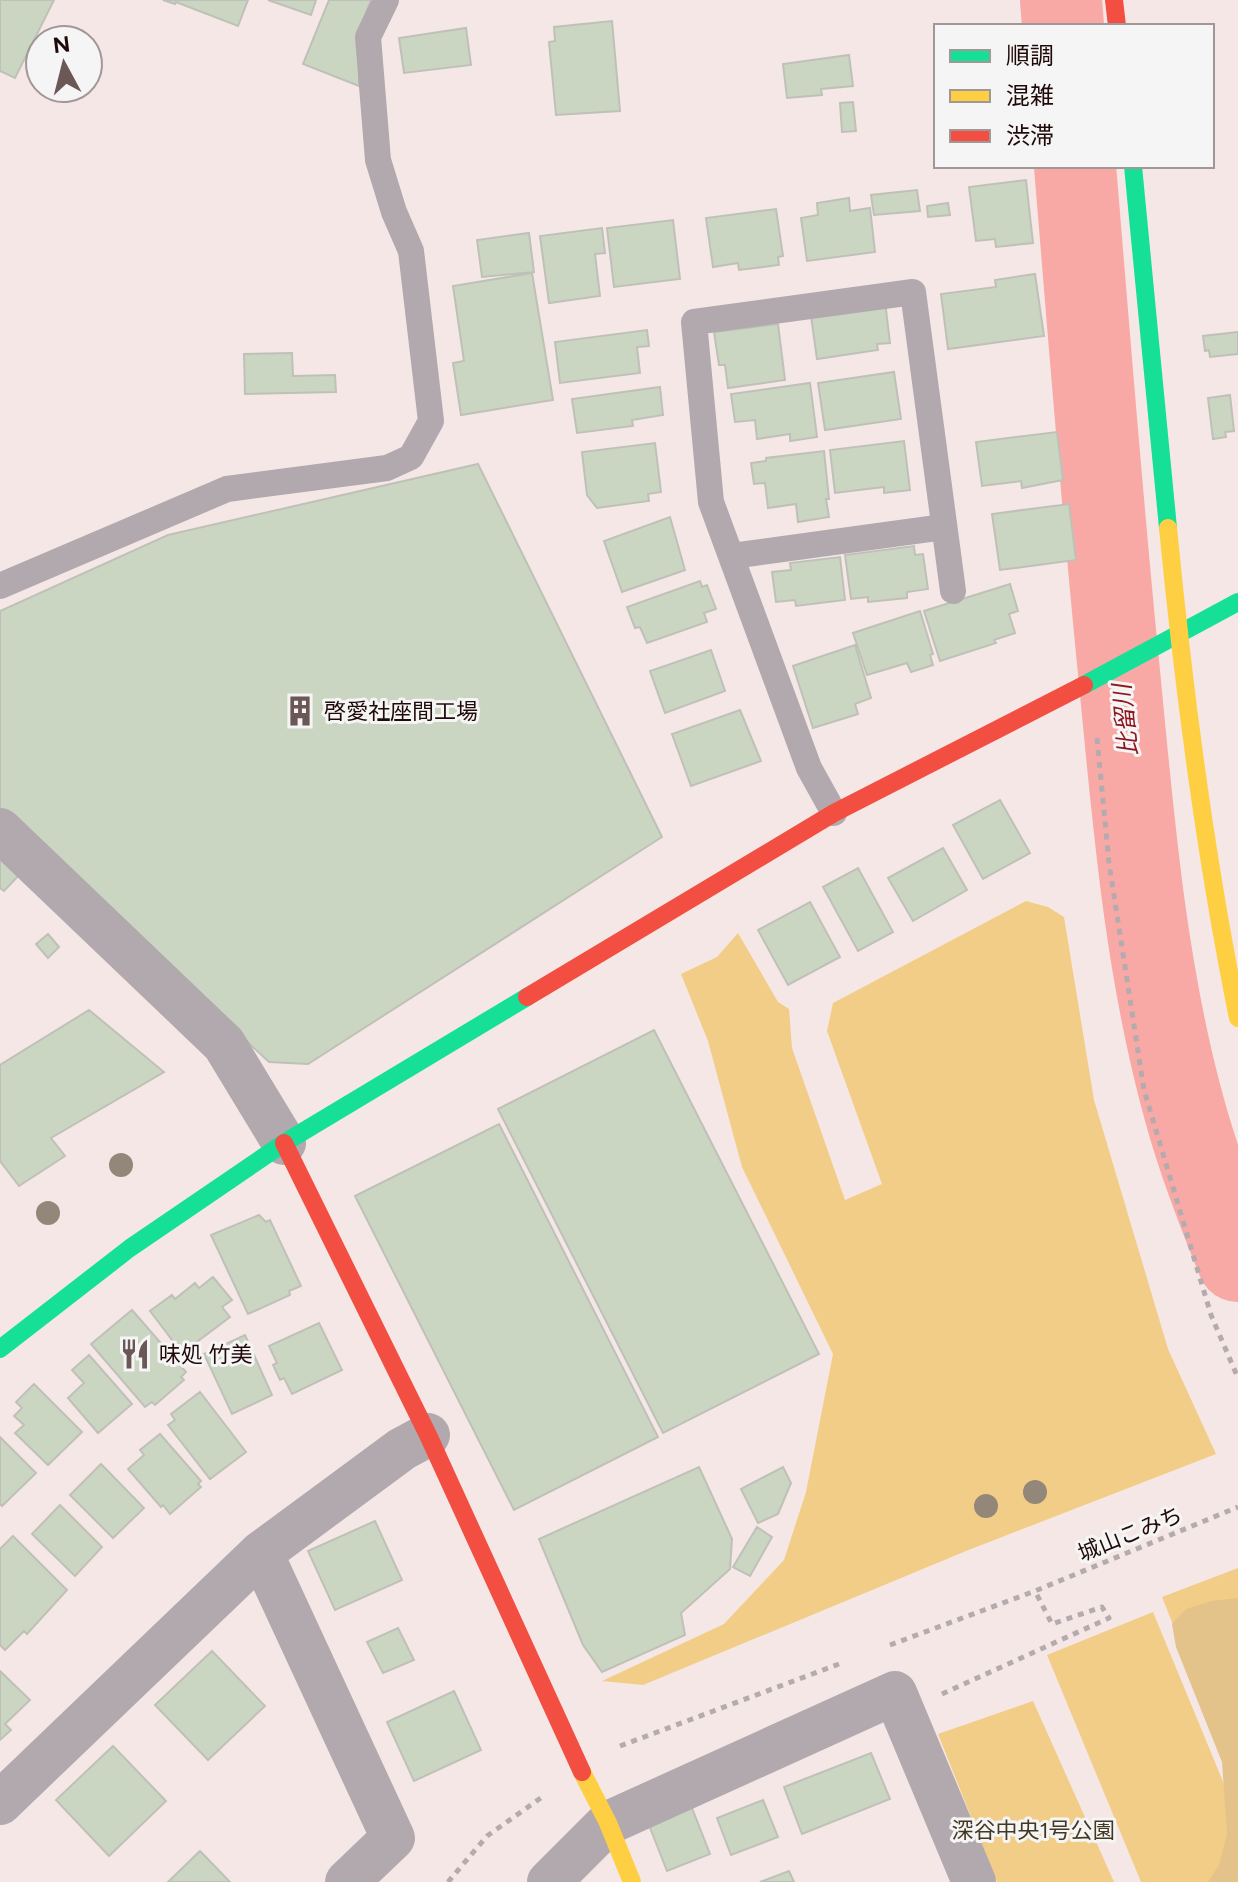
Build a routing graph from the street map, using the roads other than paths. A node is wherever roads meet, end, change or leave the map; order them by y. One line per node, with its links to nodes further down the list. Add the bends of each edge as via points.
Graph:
1 (386, 0): 7 (lane, via 368,37 378,160 411,251 431,421 411,457 387,468 227,489)
2 (1114, 0): 3 (street)
3 (1117, 24)
4 (1133, 168): 10 (street)
5 (944, 527): 6 (lane); 6 (lane, via 913,292 694,322 711,502); 8 (lane)
6 (732, 556): 11 (lane, via 809,768)
7 (0, 586)
8 (953, 591)
9 (1238, 602): 10 (street)
10 (1179, 636): 11 (street); 13 (street, via 1210,874)
11 (834, 813): 14 (street)
12 (0, 830): 14 (street, via 224,1044)
13 (1238, 1018)
14 (284, 1143): 15 (street, via 130,1248); 16 (street)
15 (0, 1349)
16 (428, 1435): 17 (street); 19 (street)
17 (261, 1553): 18 (street); 20 (street, via 393,1838)
18 (0, 1803)
19 (608, 1823): 21 (street); 22 (street); 23 (street, via 895,1693)
20 (347, 1882)
21 (549, 1882)
22 (632, 1882)
23 (974, 1882)

